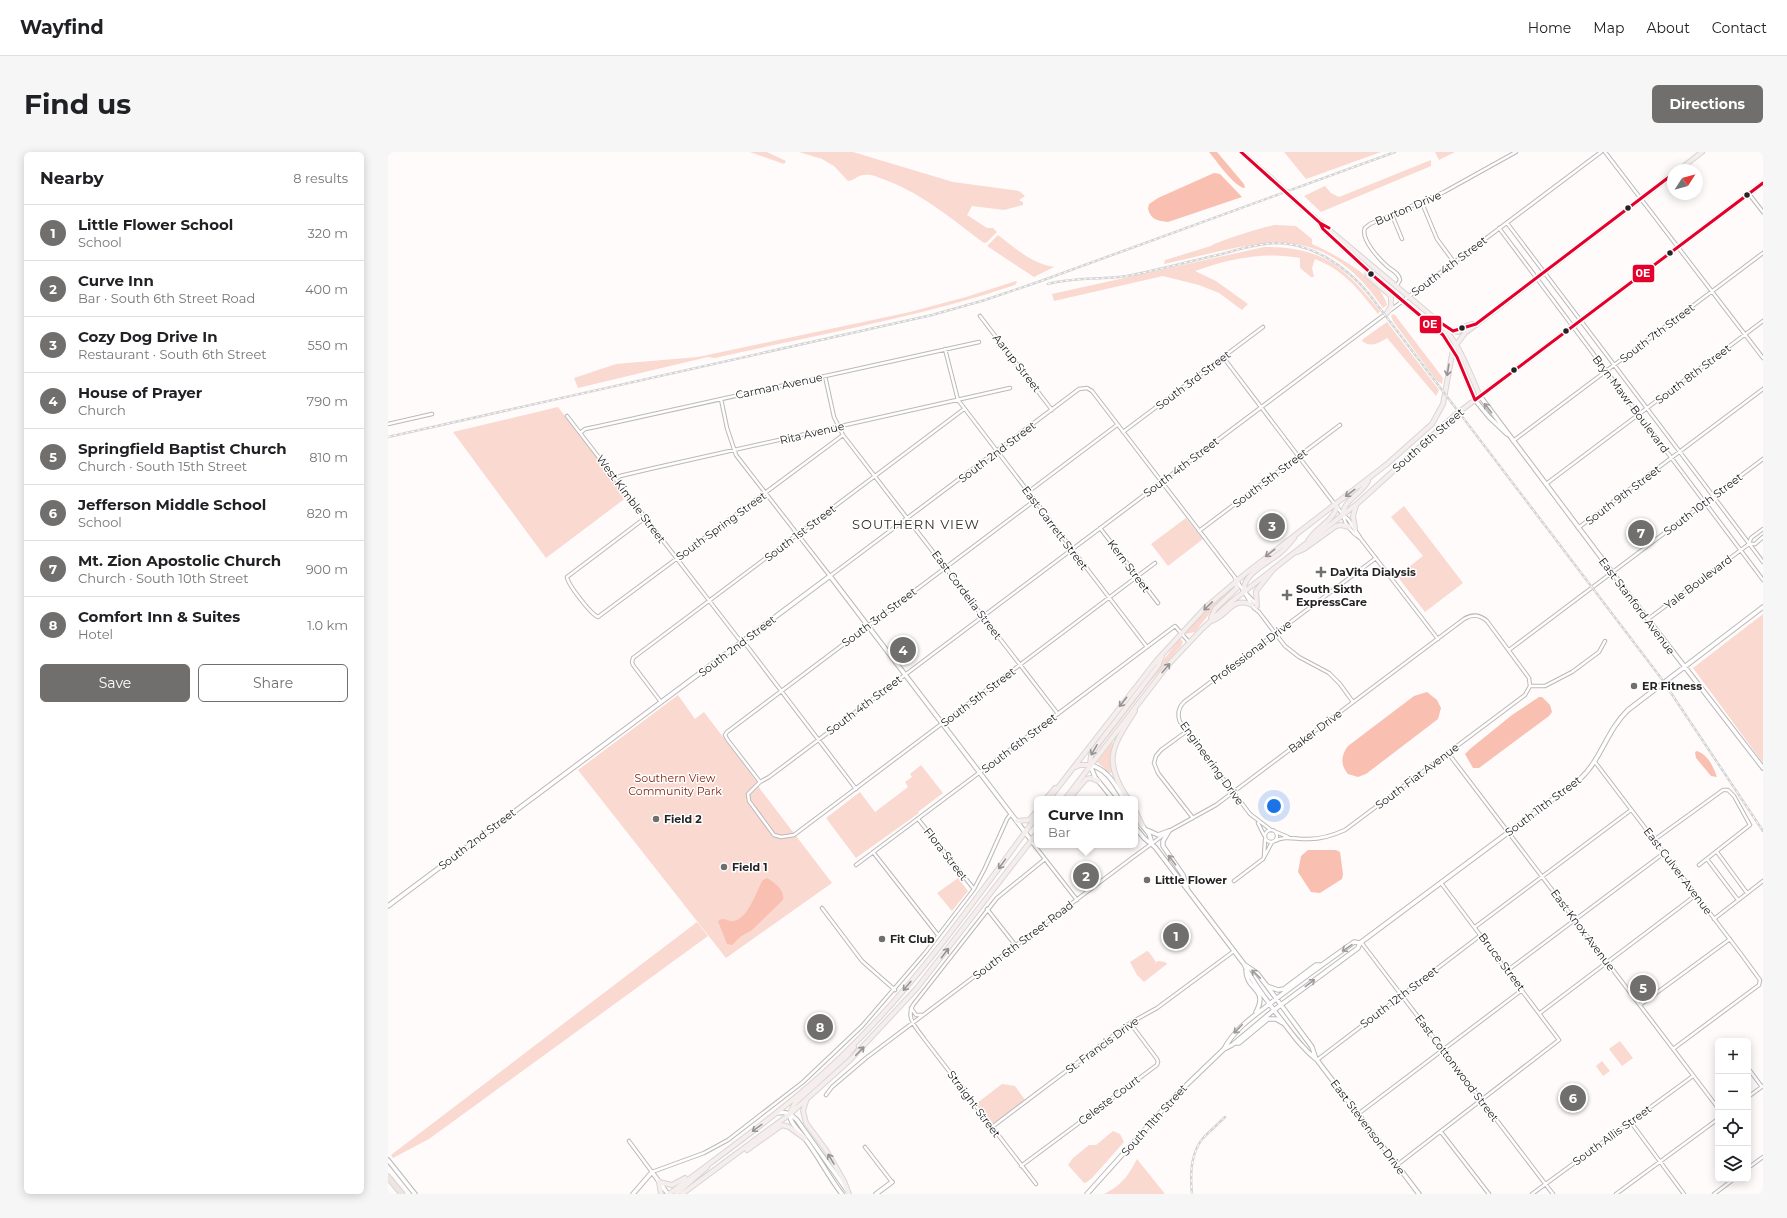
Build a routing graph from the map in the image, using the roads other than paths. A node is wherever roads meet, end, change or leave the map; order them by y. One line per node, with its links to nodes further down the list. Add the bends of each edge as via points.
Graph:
1 (1241, 152): 15 (main road, East Stanford Avenue, bridge)
2 (1516, 152): 11 (street, Burton Drive)
3 (1601, 152): 14 (street, South 4th Street)
4 (1605, 152): 10 (street)
5 (1702, 152): 6 (main road)
6 (1687, 164)
7 (1667, 178): 10 (main road)
8 (1763, 183): 9 (main road, South 6th Street)
9 (1749, 194): 12 (street); 18 (main road, South 6th Street)
10 (1641, 198): 18 (street); 22 (main road)
11 (1422, 203): 13 (street, Burton Drive); 20 (street, via 1437,239)
12 (1763, 212)
13 (1392, 215): 17 (street); 24 (street, Burton Drive, via 1366,226 1363,233 1376,255 1399,276 1400,280)
14 (1507, 222): 16 (street, South 4th Street); 22 (street, Bryn Mawr Boulevard)
15 (1320, 223): 21 (main road, East Stanford Avenue, via 1323,229); 24 (main road, East Stanford Avenue)
16 (1499, 228): 20 (street, South 4th Street); 23 (street, Bryn Mawr Boulevard)
17 (1402, 239)
18 (1678, 247): 25 (street); 30 (main road, South 6th Street)
19 (1763, 253): 25 (street, South 7th Street)
20 (1454, 262): 26 (street, South 4th Street)
21 (1367, 270): 27 (main road, East Stanford Avenue); 28 (main road, via 1368,276 1391,296 1391,306)
22 (1544, 271): 23 (main road); 30 (street, Bryn Mawr Boulevard)
23 (1536, 278): 32 (main road); 34 (street, Bryn Mawr Boulevard)
24 (1396, 287): 26 (main road, East Stanford Avenue)
25 (1713, 291): 36 (street); 43 (street, South 7th Street)
26 (1409, 297): 27 (street, South 4th Street); 35 (main road, East Stanford Avenue)
27 (1404, 301): 28 (street, South 4th Street); 40 (main road, East Stanford Avenue, via 1438,330)
28 (1387, 313): 52 (street, South 4th Street)
29 (980, 316): 55 (street, Aarup Street)
30 (1581, 321): 34 (main road, South 6th Street); 43 (street, Bryn Mawr Boulevard)
31 (1763, 321): 36 (street, South 8th Street)
32 (1476, 324): 35 (main road, via 1466,326 1458,332); 38 (main road)
33 (1263, 327): 41 (street, South 3rd Street)
34 (1573, 327): 44 (street, Bryn Mawr Boulevard); 48 (main road, South 6th Street)
35 (1445, 328): 38 (main road, East Stanford Avenue)
36 (1745, 334): 42 (street); 53 (street, South 8th Street)
37 (979, 342): 39 (street, Carman Avenue)
38 (1456, 343): 40 (main road); 48 (main road, East Stanford Avenue)
39 (945, 349): 45 (street, Carman Avenue); 50 (street, East Garrett Street)
40 (1453, 349): 51 (main road, East Stanford Avenue); 75 (main road, South 6th Street, one-way to 75, via 1440,412 1415,441)
41 (1223, 357): 52 (street); 63 (street, South 3rd Street)
42 (1763, 358)
43 (1615, 365): 44 (street, South 7th Street); 53 (street, Bryn Mawr Boulevard)
44 (1607, 371): 57 (street, Bryn Mawr Boulevard); 66 (street, South 7th Street)
45 (825, 376): 49 (street, Carman Avenue); 62 (street, East Cordelia Street)
46 (1010, 388): 50 (street, Rita Avenue)
47 (1763, 389): 69 (street, South 9th Street)
48 (1480, 396): 51 (main road, South 6th Street); 66 (street, East Stanford Avenue, one-way to 48)
49 (721, 399): 64 (street, Carman Avenue, via 590,428); 67 (street)
50 (958, 400): 54 (street, East Garrett Street); 62 (street, Rita Avenue)
51 (1475, 400): 66 (street, East Stanford Avenue); 82 (main road, South 6th Street, via 1442,426)
52 (1261, 407): 70 (street); 76 (street, South 4th Street)
53 (1647, 408): 57 (street, South 8th Street); 69 (street, Bryn Mawr Boulevard)
54 (964, 409): 68 (street, East Garrett Street); 73 (street, South 1st Street)
55 (1052, 410): 60 (street, South 2nd Street, via 1079,389 1087,388); 68 (street, South 2nd Street)
56 (432, 414): 59 (street)
57 (1639, 414): 71 (street, Bryn Mawr Boulevard); 77 (street, South 8th Street)
58 (567, 416): 64 (street, West Kimble Street)
59 (388, 424)
60 (1117, 425): 63 (street); 78 (street)
61 (1340, 425): 70 (street, South 5th Street)
62 (838, 427): 65 (street, East Cordelia Street); 67 (street, Rita Avenue)
63 (1123, 432): 76 (street)
64 (580, 433): 74 (street, West Kimble Street)
65 (843, 435): 73 (street, East Cordelia Street); 79 (street, South Spring Street)
66 (1513, 441): 77 (street, East Stanford Avenue)
67 (734, 450): 74 (street, Rita Avenue); 79 (street)
68 (997, 451): 78 (street, East Garrett Street); 87 (street, South 2nd Street)
69 (1680, 452): 71 (street, South 9th Street); 80 (street, Bryn Mawr Boulevard)
70 (1299, 456): 84 (street); 93 (street, South 5th Street)
71 (1672, 458): 83 (street, Bryn Mawr Boulevard); 91 (street, South 9th Street)
72 (1763, 460): 80 (street, South 10th Street)
73 (876, 476): 87 (street, East Cordelia Street); 95 (street, South 1st Street)
74 (616, 479): 86 (street, West Kimble Street)
75 (1370, 479): 84 (main road, South 6th Street, one-way to 84); 85 (main road, via 1360,493 1345,505)
76 (1161, 482): 89 (street, South 4th Street); 93 (street)
77 (1546, 485): 91 (street, East Stanford Avenue)
78 (1028, 492): 81 (street, East Garrett Street)
79 (766, 493): 95 (street); 104 (street, South Spring Street)
80 (1714, 497): 83 (street, South 10th Street); 99 (street, Bryn Mawr Boulevard)
81 (1034, 501): 100 (street, East Garrett Street); 108 (street, South 3rd Street)
82 (1358, 503): 85 (main road, South 6th Street); 90 (main road, via 1353,514)
83 (1706, 503): 101 (street, Bryn Mawr Boulevard); 109 (street, South 10th Street)
84 (1336, 506): 85 (street); 94 (main road, South 6th Street); 98 (main road, via 1333,516 1310,536)
85 (1343, 515): 88 (street); 90 (street); 98 (main road, South 6th Street)
86 (645, 518): 104 (street, West Kimble Street); 104 (street, South Spring Street, via 567,577 572,587 598,617)
87 (908, 518): 108 (street, East Cordelia Street); 110 (street, South 2nd Street)
88 (1349, 527): 97 (street); 102 (main road, via 1336,526 1304,549)
89 (1100, 528): 100 (street, South 4th Street); 111 (street, Kern Street)
90 (1355, 528): 97 (street)
91 (1578, 528): 109 (street, East Stanford Avenue)
92 (1763, 529): 99 (street, Yale Boulevard, via 1751,538)
93 (1199, 531): 112 (street)
94 (1300, 531): 112 (main road, South 6th Street, one-way to 112); 114 (main road, via 1281,552 1249,577 1244,585)
95 (798, 534): 110 (street); 116 (street, South 1st Street)
96 (1763, 537): 99 (street, Yale Boulevard, via 1754,544)
97 (1361, 539): 103 (street)
98 (1307, 543): 102 (main road, South 6th Street)
99 (1749, 544): 101 (street, Yale Boulevard); 105 (street, Bryn Mawr Boulevard)
100 (1072, 550): 115 (street, East Garrett Street); 122 (street, South 4th Street)
101 (1740, 550): 113 (street, Bryn Mawr Boulevard); 123 (street, Yale Boulevard)
102 (1293, 553): 107 (main road, South 6th Street)
103 (1376, 558): 127 (street, Professional Drive); 128 (street)
104 (677, 559): 116 (street, West Kimble Street)
105 (1763, 562)
106 (1155, 563): 111 (street, South 5th Street)
107 (1277, 565): 114 (main road, South 6th Street); 119 (main road, via 1256,590)
108 (946, 567): 122 (street, East Cordelia Street); 125 (street, South 3rd Street)
109 (1612, 573): 123 (street, East Stanford Avenue); 134 (street, South 10th Street)
110 (830, 576): 125 (street); 130 (street, South 2nd Street)
111 (1138, 577): 115 (street, South 5th Street); 117 (street, Kern Street)
112 (1236, 580): 114 (street); 124 (main road, via 1237,588 1215,610); 126 (main road, South 6th Street, one-way to 126)
113 (1763, 580)
114 (1244, 591): 118 (street); 119 (street); 124 (main road, South 6th Street)
115 (1109, 598): 132 (street, East Garrett Street); 135 (street, South 5th Street)
116 (709, 601): 130 (street, West Kimble Street); 141 (street, South 1st Street, via 632,660 633,665)
117 (1158, 603)
118 (1252, 605): 121 (street); 124 (main road, via 1237,602 1217,619)
119 (1257, 606): 121 (street)
120 (1763, 607): 136 (street, South 11th Street)
121 (1259, 612): 127 (street)
122 (983, 616): 135 (street, East Cordelia Street); 137 (street, South 4th Street)
123 (1648, 620): 136 (street, East Stanford Avenue)
124 (1209, 622): 131 (main road, South 6th Street)
125 (868, 626): 137 (street); 139 (street, South 3rd Street)
126 (1181, 634): 131 (street); 132 (street, South 6th Street, via 1175,626); 133 (main road)
127 (1275, 634): 142 (street, Professional Drive); 143 (street, via 1293,653 1332,676)
128 (1438, 639): 134 (street, Baker Drive, via 1466,618 1476,615 1487,621); 143 (street, Baker Drive)
129 (1605, 641): 138 (street, via 1599,652 1572,672 1545,686)
130 (742, 642): 139 (street, West Kimble Street); 141 (street, South 2nd Street)
131 (1189, 642): 140 (main road, South 6th Street, one-way to 131)
132 (1146, 647): 144 (street, South 6th Street)
133 (1165, 650): 150 (main road, one-way to 150, via 1158,666 1095,748); 152 (main road, one-way to 152)
134 (1509, 650): 138 (street, via 1528,675)
135 (1021, 665): 144 (street, East Cordelia Street); 145 (street, South 5th Street)
136 (1684, 666): 149 (street, South 11th Street, via 1625,712 1615,724); 151 (street, East Stanford Avenue)
137 (905, 674): 145 (street); 147 (street, South 4th Street)
138 (1530, 686): 148 (street, South Fiat Avenue, via 1525,695)
139 (781, 690): 147 (street, West Kimble Street); 155 (street, South 3rd Street, via 725,735)
140 (1141, 699): 150 (main road); 165 (main road, via 1113,753 1114,776)
141 (661, 702): 210 (street, South 2nd Street)
142 (1184, 702): 146 (street, Engineering Drive, via 1178,716)
143 (1354, 702): 158 (street, Baker Drive)
144 (1058, 714): 153 (street, South 6th Street)
145 (943, 724): 153 (street); 157 (street, South 5th Street)
146 (1187, 731): 158 (street, Engineering Drive); 171 (street, via 1161,750 1154,763 1158,773)
147 (819, 739): 155 (street, South 4th Street); 157 (street, West Kimble Street)
148 (1448, 753): 182 (street, East Knox Avenue); 185 (street, South Fiat Avenue, via 1345,830 1309,840)
149 (1595, 762): 166 (street, East Culver Avenue); 182 (street, South 11th Street, via 1580,779)
150 (1090, 765): 152 (main road); 154 (street); 161 (main road); 164 (street, via 1108,774)
151 (1763, 768)
152 (1072, 769): 156 (main road)
153 (980, 772): 167 (street); 170 (street, South 6th Street)
154 (1098, 781): 162 (main road, via 1086,779); 163 (street)
155 (760, 782): 157 (street, South 5th Street, via 750,792 748,799 774,835 787,836 794,835)
156 (1059, 786): 159 (main road); 160 (main road)
157 (856, 789)
158 (1233, 793): 171 (street, Baker Drive, via 1216,806); 175 (street, Engineering Drive)
159 (1048, 796)
160 (1051, 796)
161 (1067, 796)
162 (1072, 796)
163 (1110, 796)
164 (1122, 796)
165 (1126, 796)
166 (1631, 810): 187 (street, East Culver Avenue); 200 (street)
167 (1011, 813): 174 (street); 204 (street)
168 (1034, 814): 174 (main road, via 1029,820)
169 (1138, 816): 176 (main road)
170 (918, 818): 192 (street, South 6th Street); 204 (street, Flora Street)
171 (1193, 818): 179 (street, Baker Drive)
172 (1138, 819): 176 (street, East Stevenson Drive)
173 (1034, 820): 181 (main road)
174 (1017, 821): 181 (street)
175 (1257, 821): 177 (street); 184 (street)
176 (1143, 826): 179 (street, via 1157,834); 190 (street, East Stevenson Drive)
177 (1271, 830): 180 (street); 184 (street, via 1265,833)
178 (1138, 831): 190 (street, East Stevenson Drive)
179 (1169, 831): 190 (street, Baker Drive); 205 (street, one-way to 179, via 1183,875 1163,846)
180 (1274, 831): 185 (street, South Fiat Avenue); 188 (street, via 1277,835)
181 (1025, 832): 186 (street); 243 (main road, one-way to 243, via 927,963)
182 (1508, 833): 200 (street, East Knox Avenue); 203 (street, South 11th Street)
183 (1034, 836): 186 (main road)
184 (1265, 838): 188 (street, via 1268,842); 195 (street)
185 (1290, 838): 188 (street, South Fiat Avenue)
186 (1031, 840): 189 (street); 254 (main road, one-way to 186, via 850,1060 904,1003)
187 (1654, 840): 193 (street, via 1723,790 1728,790 1750,825); 194 (street, East Culver Avenue)
188 (1274, 841): 195 (street)
189 (1034, 844)
190 (1152, 844): 205 (street, East Stevenson Drive); 208 (street, South 6th Street Road)
191 (1037, 848): 196 (street)
192 (874, 852): 199 (street, South 6th Street); 217 (street)
193 (1717, 852): 197 (street); 206 (street)
194 (1664, 853): 207 (street, East Culver Avenue); 213 (street)
195 (1264, 858): 202 (street)
196 (1046, 859): 208 (street); 212 (street, via 1002,893)
197 (1707, 859): 198 (street); 209 (street)
198 (1699, 864)
199 (856, 865)
200 (1542, 876): 213 (street, East Knox Avenue); 215 (street)
201 (1763, 881): 206 (street)
202 (1234, 882)
203 (1441, 883): 215 (street, Bruce Street); 219 (street, South 11th Street)
204 (974, 889): 217 (street)
205 (1187, 889): 221 (street, East Stevenson Drive)
206 (1747, 893): 209 (street)
207 (1696, 895): 214 (street, East Culver Avenue); 222 (street)
208 (1077, 900): 220 (street, South 6th Street Road)
209 (1738, 900): 214 (street)
210 (388, 906)
211 (822, 908): 228 (street, via 862,961)
212 (988, 909): 220 (street); 235 (street)
213 (1575, 919): 222 (street, East Knox Avenue); 226 (street)
214 (1714, 919): 218 (street, East Culver Avenue)
215 (1475, 927): 216 (street, Bruce Street)
216 (1481, 935): 226 (street, Bruce Street); 230 (street, South 12th Street)
217 (938, 936): 228 (street)
218 (1730, 939): 234 (street); 247 (street, East Culver Avenue, via 1760,980 1759,985)
219 (1360, 942): 224 (street, South 11th Street, one-way to 224, via 1354,942); 230 (street, East Cottonwood Street); 233 (street, South 11th Street, one-way to 219, via 1358,948)
220 (1016, 946): 239 (street, South 6th Street Road)
221 (1234, 951): 223 (street, East Stevenson Drive); 241 (street, St. Francis Drive, via 1157,1008)
222 (1608, 963): 234 (street, East Knox Avenue); 237 (street)
223 (1244, 964): 225 (street, East Stevenson Drive); 227 (street, East Stevenson Drive, one-way to 223, via 1257,973)
224 (1322, 965): 227 (street, via 1316,965 1284,989 1278,990); 231 (street, South 11th Street)
225 (1246, 969): 232 (street, East Stevenson Drive); 238 (street, via 1246,977 1261,998)
226 (1508, 970): 229 (street, Bruce Street)
227 (1267, 986): 231 (street, East Stevenson Drive)
228 (895, 990): 275 (street, via 825,1062 752,1123 713,1149)
229 (1522, 990): 237 (street, Bruce Street); 246 (street)
230 (1401, 995): 246 (street, East Cottonwood Street); 248 (street, South 12th Street)
231 (1276, 999): 232 (street, South 11th Street); 233 (street, East Stevenson Drive)
232 (1270, 1004): 236 (street, East Stevenson Drive); 238 (street, South 11th Street)
233 (1281, 1005): 236 (street, South 11th Street); 248 (street, East Stevenson Drive, via 1312,1047)
234 (1640, 1005): 247 (street, East Knox Avenue)
235 (911, 1008): 239 (street, via 916,1015); 240 (street, via 910,1016)
236 (1274, 1010): 242 (street, East Stevenson Drive); 244 (street, South 11th Street)
237 (1540, 1013): 255 (street, Bruce Street, via 1559,1038 1559,1042)
238 (1256, 1014): 245 (street, South 11th Street, one-way to 245, via 1234,1033)
239 (922, 1015): 240 (street, South 6th Street Road)
240 (913, 1023): 252 (street, South 6th Street Road, via 853,1069); 262 (street, Straight Street)
241 (1130, 1023): 262 (street, St. Francis Drive); 273 (street, Celeste Court, via 1157,1059 1157,1065)
242 (1286, 1025): 244 (street, via 1276,1019 1268,1019 1239,1043); 248 (street, East Stevenson Drive)
243 (861, 1038): 257 (main road); 258 (main road, via 847,1056 795,1103)
244 (1234, 1043): 245 (street, South 11th Street)
245 (1224, 1049): 294 (street, South 11th Street, via 1175,1096)
246 (1443, 1049): 255 (street, East Cottonwood Street); 259 (street)
247 (1673, 1049): 250 (street, East Knox Avenue)
248 (1316, 1060): 259 (street, East Stevenson Drive)
249 (1751, 1072): 251 (street)
250 (1693, 1076): 256 (street, East Knox Avenue); 260 (street, South Allis Street)
251 (1763, 1086): 253 (street)
252 (826, 1095)
253 (1751, 1095)
254 (810, 1096): 258 (main road); 292 (main road, one-way to 254, via 826,1150 804,1119 804,1105)
255 (1482, 1101): 263 (street); 282 (street, East Cottonwood Street)
256 (1715, 1104)
257 (776, 1114): 258 (street); 270 (main road, one-way to 270)
258 (790, 1114): 264 (street); 272 (main road); 292 (street, via 813,1141)
259 (1358, 1114): 271 (street, East Stevenson Drive)
260 (1630, 1121): 269 (street); 282 (street, South Allis Street)
261 (1715, 1121): 269 (street)
262 (992, 1127): 273 (street, Straight Street)
263 (1441, 1132): 271 (street); 296 (street)
264 (804, 1138): 272 (main road, via 789,1126 782,1125); 291 (street)
265 (629, 1141): 275 (street)
266 (865, 1147): 279 (street)
267 (1763, 1157): 274 (street)
268 (388, 1160): 285 (street)
269 (1659, 1161): 299 (street); 300 (street)
270 (711, 1163): 278 (main road, via 676,1184); 288 (main road); 289 (main road)
271 (1397, 1165): 295 (street, East Stevenson Drive)
272 (721, 1166): 290 (main road)
273 (1021, 1166): 281 (street, Straight Street)
274 (1751, 1166)
275 (652, 1172): 278 (street); 286 (street)
276 (388, 1177): 284 (highway)
277 (388, 1180): 283 (highway)
278 (660, 1182): 287 (main road); 288 (street)
279 (892, 1182): 293 (street)
280 (1730, 1182): 301 (street)
281 (1036, 1184)
282 (1545, 1184): 297 (street, South Allis Street); 298 (street, East Cottonwood Street)
283 (398, 1194)
284 (402, 1194)
285 (415, 1194)
286 (633, 1194)
287 (661, 1194)
288 (668, 1194)
289 (676, 1194)
290 (682, 1194)
291 (842, 1194)
292 (849, 1194)
293 (876, 1194)
294 (1087, 1194)
295 (1419, 1194)
296 (1489, 1194)
297 (1532, 1194)
298 (1553, 1194)
299 (1616, 1194)
300 (1684, 1194)
301 (1714, 1194)

